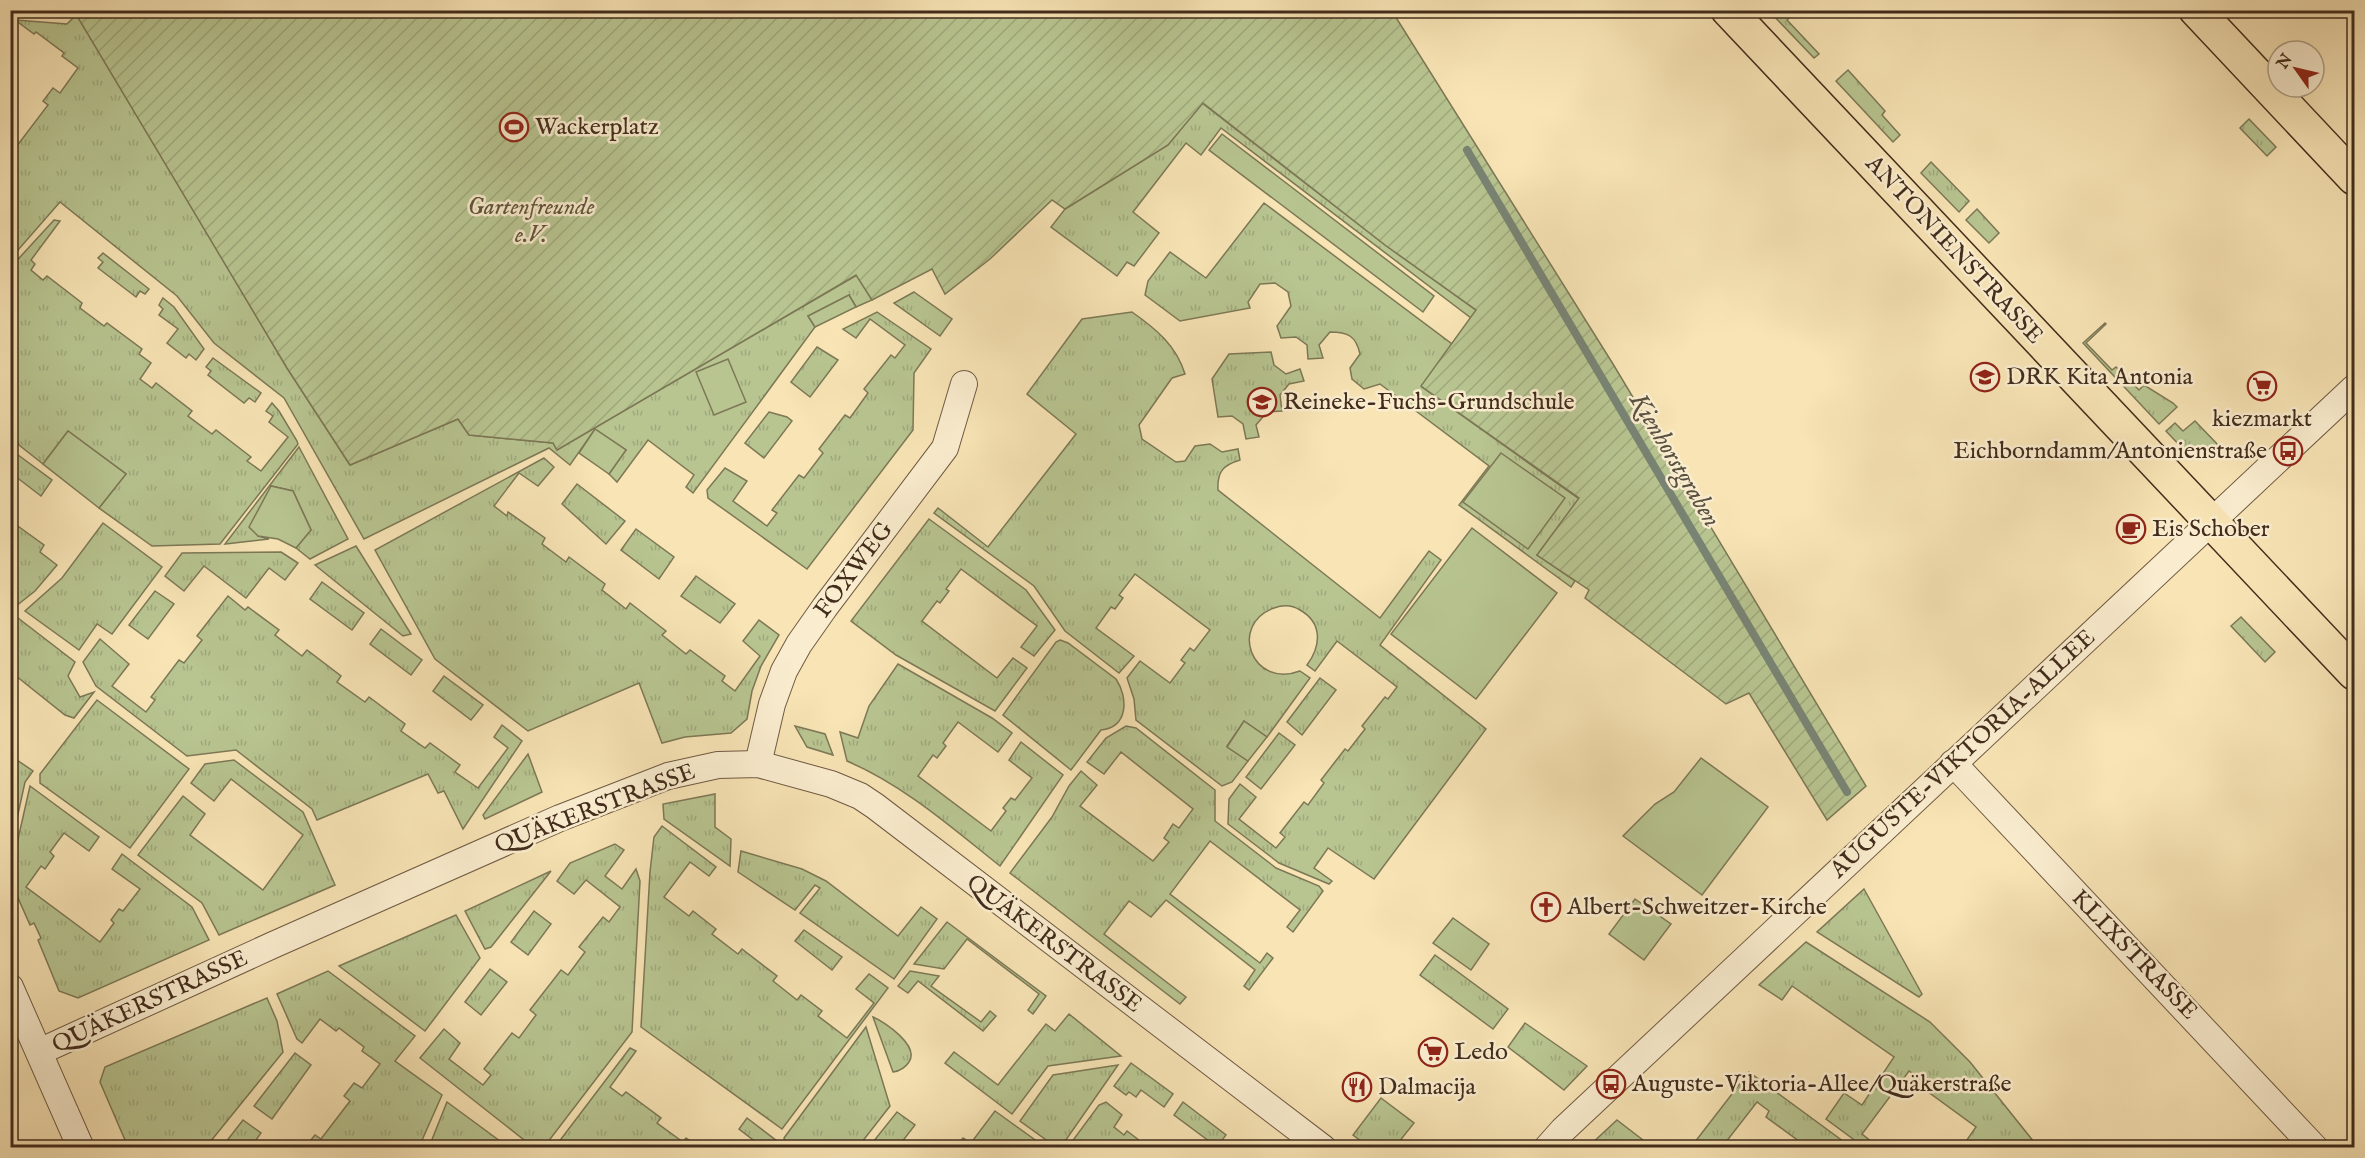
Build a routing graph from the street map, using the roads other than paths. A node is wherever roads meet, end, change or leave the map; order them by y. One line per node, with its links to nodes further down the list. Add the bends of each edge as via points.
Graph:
1 (1728, 10): 6 (main road, ANTONIENSTRASSE)
2 (2196, 10): 3 (main road)
3 (2355, 178)
4 (964, 384): 9 (street, FOXWEG, via 945,448 825,607 784,671)
5 (2355, 388): 6 (street, AUGUSTE-VIKTORIA-ALLEE)
6 (2212, 522): 7 (main road, ANTONIENSTRASSE); 8 (street, AUGUSTE-VIKTORIA-ALLEE)
7 (2355, 673)
8 (1953, 763): 14 (street, AUGUSTE-VIKTORIA-ALLEE); 15 (street, KLIXSTRASSE)
9 (758, 764): 11 (street, QUÄKERSTRASSE, via 718,765 668,776 560,818); 13 (street, QUÄKERSTRASSE, via 822,781 875,806)
10 (10, 987): 11 (street)
11 (39, 1052): 12 (street)
12 (81, 1148)
13 (1323, 1148)
14 (1547, 1148)
15 (2316, 1148)

